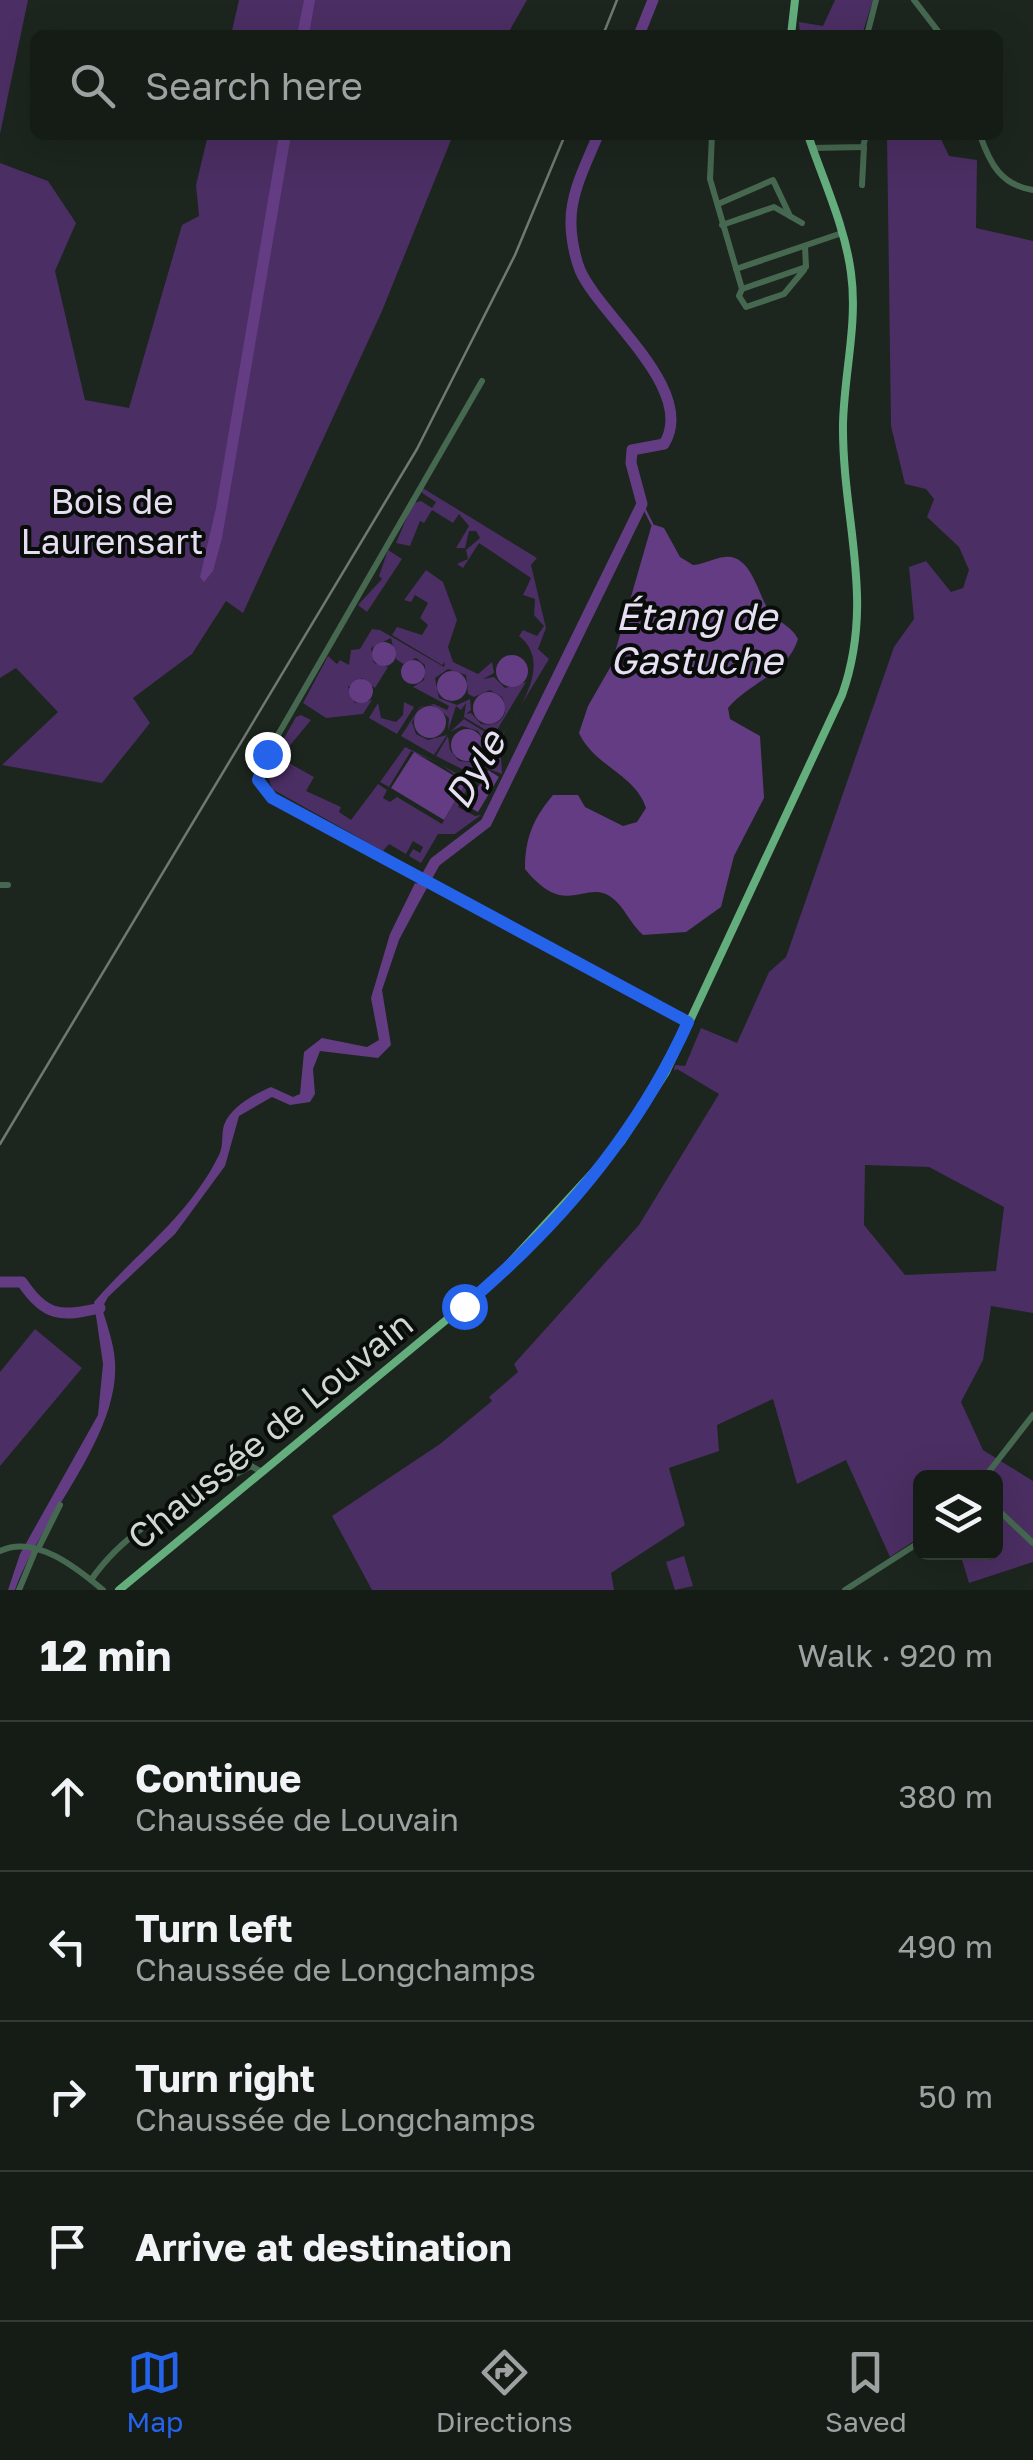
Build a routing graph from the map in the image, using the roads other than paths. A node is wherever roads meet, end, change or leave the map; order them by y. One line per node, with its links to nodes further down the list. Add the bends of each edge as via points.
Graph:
1 (795, 0): 4 (main road)
2 (876, 0): 5 (street)
3 (914, 0): 6 (street)
4 (792, 30)
5 (869, 30)
6 (936, 30)
7 (712, 140): 15 (street, via 710,179)
8 (810, 140): 12 (main road, Chaussée de Louvain)
9 (864, 140): 11 (street)
10 (983, 140): 14 (street, via 1002,178)
11 (862, 147): 12 (street); 13 (street)
12 (812, 148): 19 (main road, Chaussée de Louvain)
13 (862, 186)
14 (1033, 190)
15 (718, 204): 16 (street, via 773,180); 18 (street)
16 (790, 216): 17 (street); 18 (street, via 774,207)
17 (802, 223)
18 (722, 225): 22 (street)
19 (842, 234): 20 (street); 25 (main road, Chaussée de Louvain, via 852,295 844,450 860,595 856,647 842,695)
20 (806, 246): 21 (street); 22 (street)
21 (806, 267): 23 (street); 23 (street, via 784,294 746,306)
22 (736, 269): 23 (street)
23 (742, 289)
24 (482, 381): 25 (street, via 259,772 261,787)
25 (688, 1022): 28 (main road, Chaussée de Louvain, via 631,1130 523,1252)
26 (1033, 1415): 27 (street)
27 (990, 1470)
28 (262, 1472): 35 (street, via 252,1466 164,1511 116,1547); 38 (main road, Chaussée de Louvain)
29 (60, 1505): 33 (street)
30 (1003, 1515): 31 (street)
31 (1033, 1543)
32 (913, 1546): 39 (street)
33 (36, 1549): 34 (street); 35 (street); 36 (street)
34 (0, 1551)
35 (91, 1580): 37 (street)
36 (19, 1590)
37 (103, 1590)
38 (119, 1590)
39 (845, 1590)

